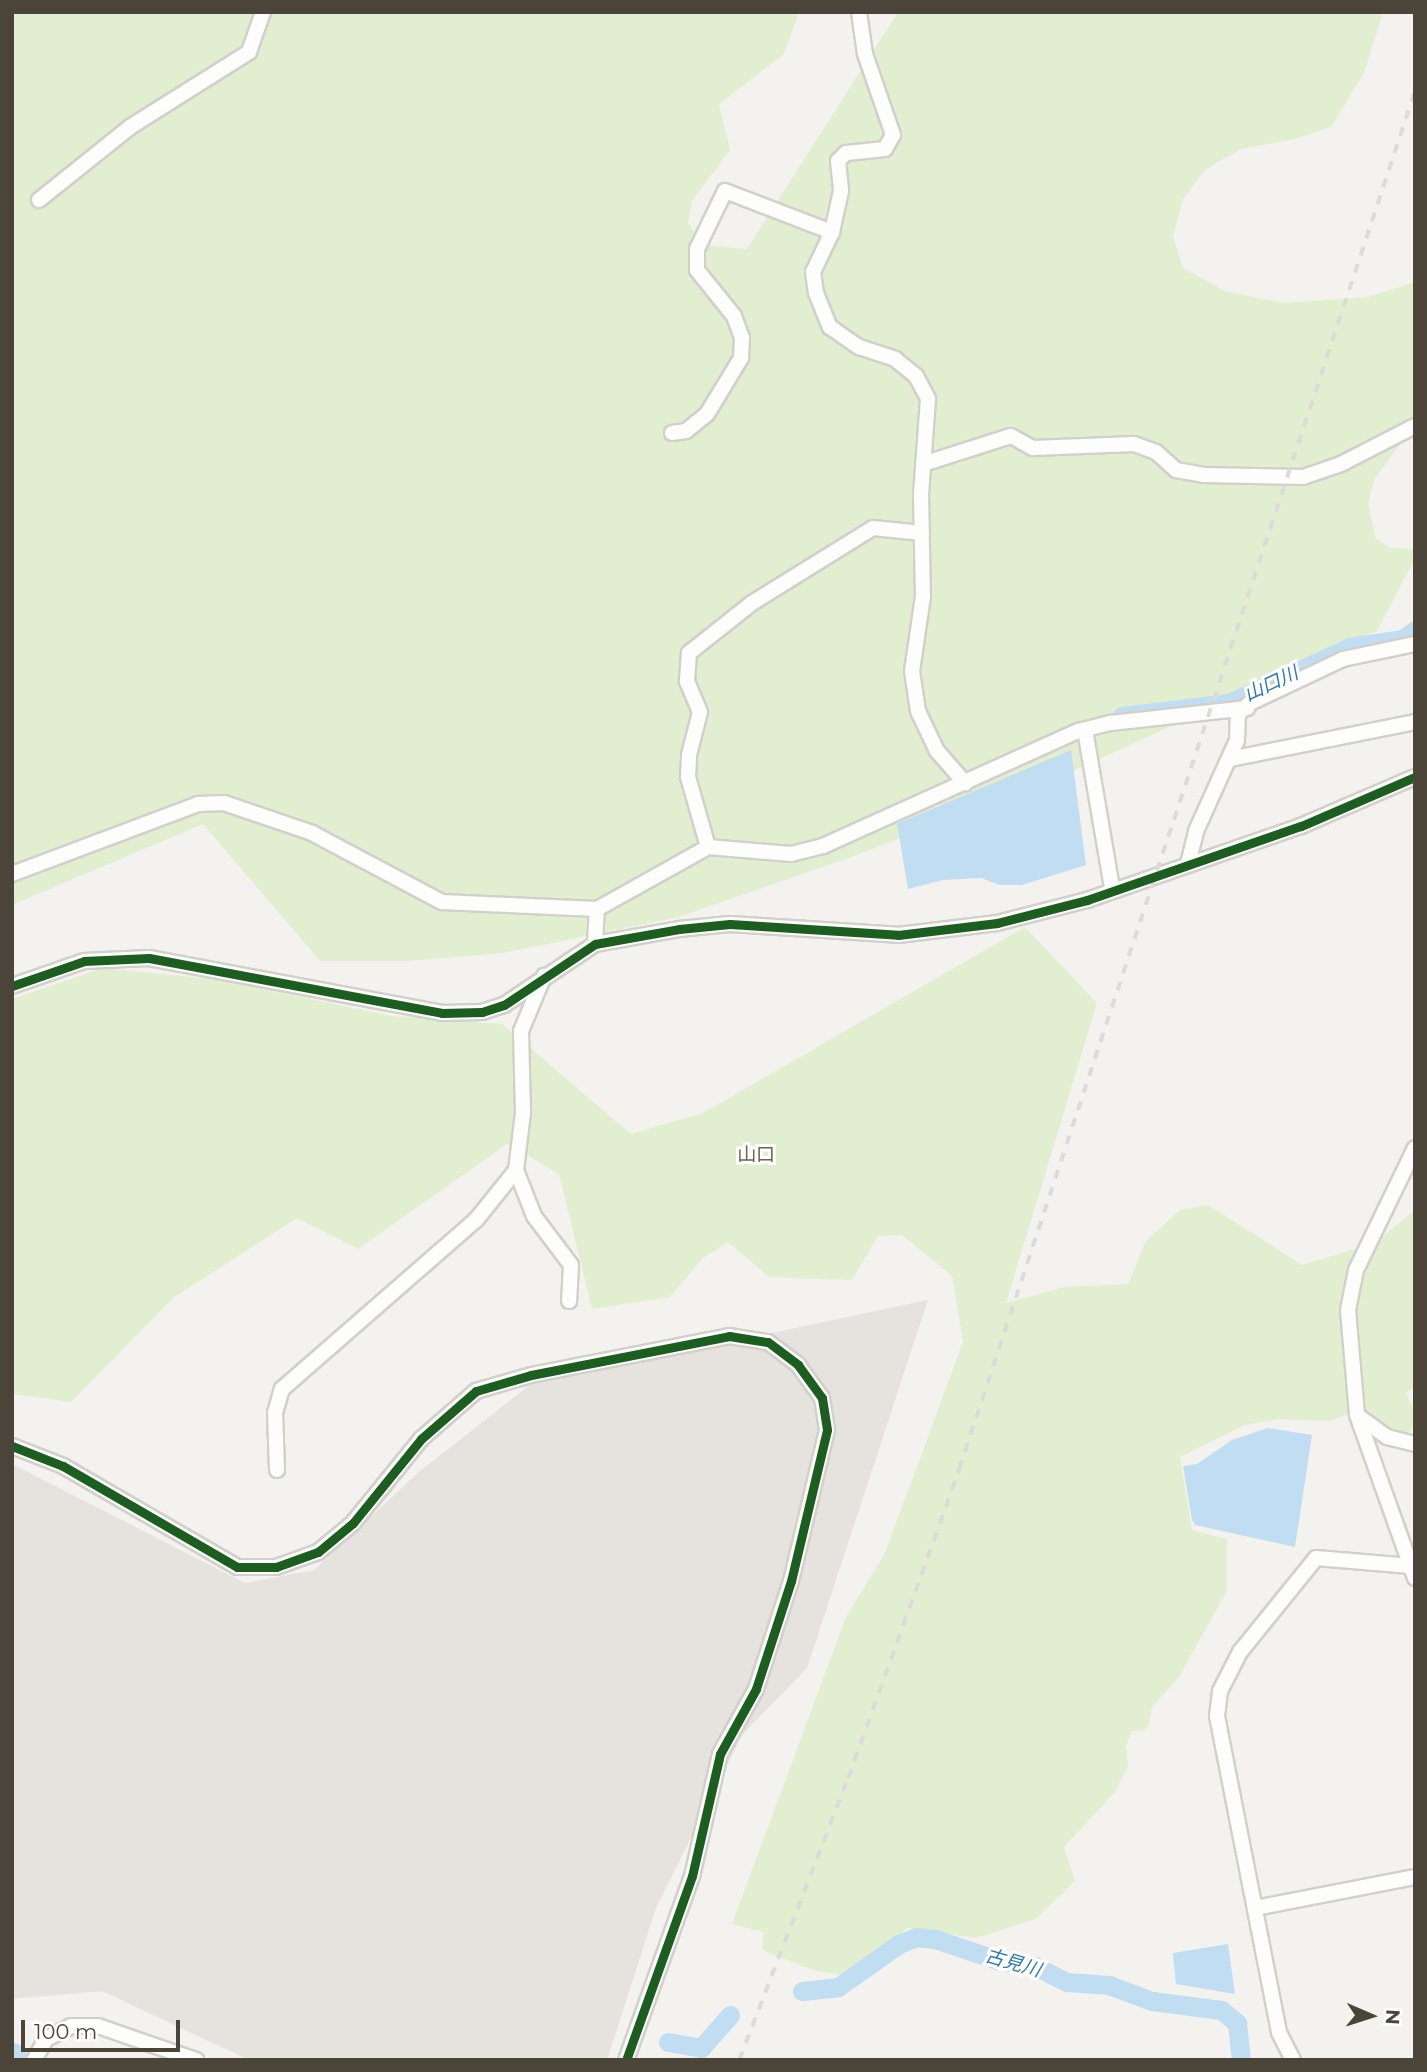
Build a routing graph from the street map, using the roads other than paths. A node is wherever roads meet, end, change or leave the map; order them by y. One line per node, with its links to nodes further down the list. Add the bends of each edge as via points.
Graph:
1 (263, 12): 3 (street, via 249,52 130,127)
2 (859, 12): 4 (street, via 864,54 893,135 885,149 846,153 838,161 841,191)
3 (39, 200)
4 (832, 232): 6 (street, via 725,191 697,248 697,270 734,316 742,338 741,358 708,414 687,431); 7 (street, via 813,272 816,293 830,327 859,347 895,359 916,376 928,399)
5 (1415, 426): 7 (street, via 1341,464 1303,477 1204,475 1176,470 1156,452 1134,444 1033,448 1011,436)
6 (672, 433)
7 (923, 464): 8 (street)
8 (922, 533): 15 (street, via 923,596 912,671 918,711 937,751); 16 (street, via 873,528 752,603 689,653 687,681 700,712 688,755 688,777)
9 (1415, 644): 10 (street, via 1343,659)
10 (1247, 708): 12 (street); 13 (street, via 1238,714 1237,740)
11 (1415, 722): 13 (street, via 1260,757)
12 (1084, 730): 15 (street); 19 (street)
13 (1230, 759): 17 (street, via 1196,831)
14 (1415, 777): 17 (street, via 1301,826)
15 (965, 783): 16 (street, via 848,836 791,854)
16 (708, 847): 20 (street)
17 (1188, 864): 19 (street)
18 (12, 874): 20 (street, via 198,804 224,803 312,833 442,902)
19 (1112, 888): 21 (street, via 1087,900 964,930 898,935 730,924)
20 (597, 909): 21 (street)
21 (595, 944): 22 (street)
22 (544, 975): 23 (street, via 504,1005 482,1012 442,1013 149,958 83,961); 25 (street, via 521,1031 523,1113)
23 (12, 986)
24 (1415, 1148): 27 (street, via 1351,1288 1348,1310)
25 (516, 1170): 26 (street, via 534,1216 571,1265); 30 (street, via 476,1220 282,1389 275,1413)
26 (569, 1301)
27 (1357, 1415): 28 (street, via 1387,1437); 31 (street)
28 (1415, 1444)
29 (12, 1446): 36 (street, via 63,1466 237,1567 276,1567 318,1552 353,1523 421,1439 476,1391 531,1375 729,1336 768,1342 798,1365 822,1398 828,1430 791,1581 756,1689 720,1754 692,1876)
30 (277, 1470)
31 (1413, 1572): 33 (street, via 1316,1558 1290,1584 1240,1652 1220,1691 1217,1716)
32 (1415, 1877): 33 (street)
33 (1255, 1908): 37 (street, via 1279,2032)
34 (34, 2060): 35 (street, via 46,2039 71,2026 98,2026)
35 (196, 2060)
36 (626, 2060)
37 (1293, 2060)

